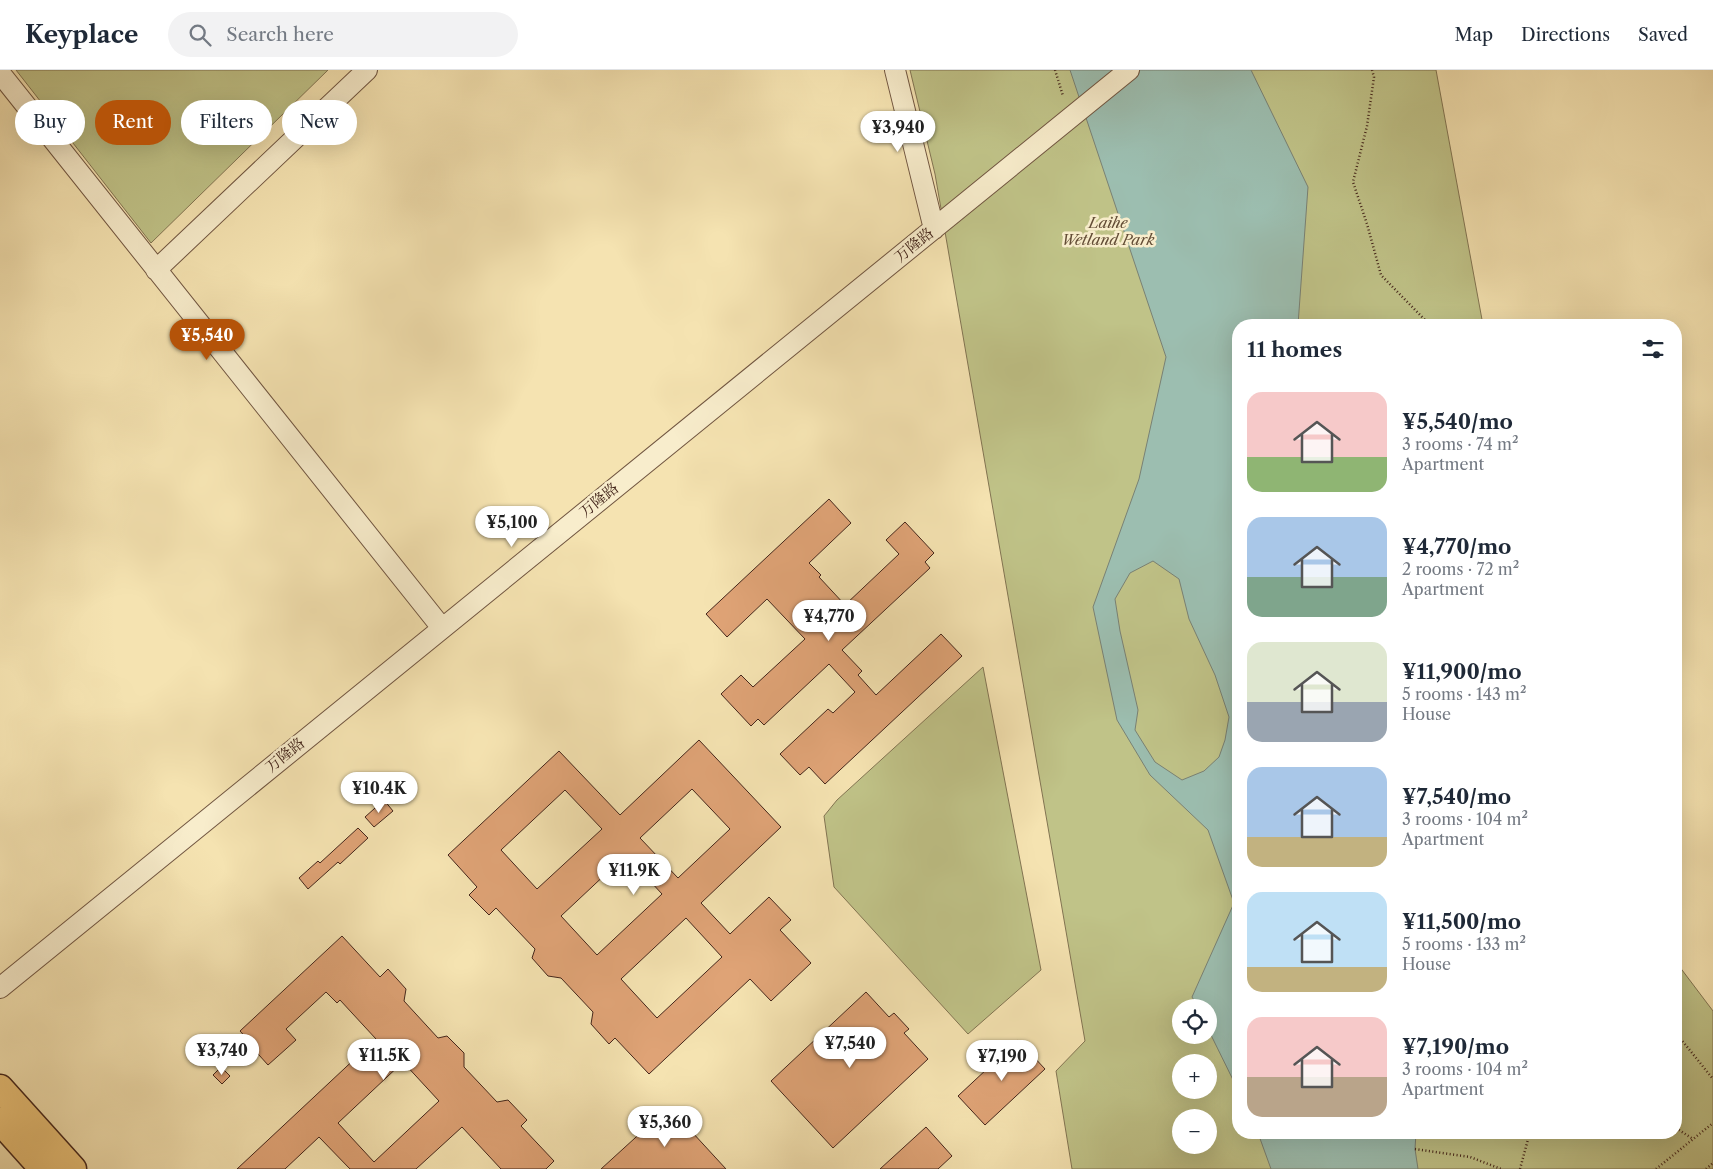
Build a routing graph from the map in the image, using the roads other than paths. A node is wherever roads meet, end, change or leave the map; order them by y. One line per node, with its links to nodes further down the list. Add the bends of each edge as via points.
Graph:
1 (367, 70): 6 (street)
2 (896, 70): 5 (street)
3 (1130, 70): 5 (street, 万隆路)
4 (0, 73): 6 (street)
5 (934, 229): 7 (street, 万隆路)
6 (156, 270): 7 (street)
7 (442, 628): 8 (street, 万隆路)
8 (0, 988)
9 (0, 1088): 12 (main road)
10 (0, 1121): 11 (main road)
11 (43, 1169)
12 (73, 1169)

